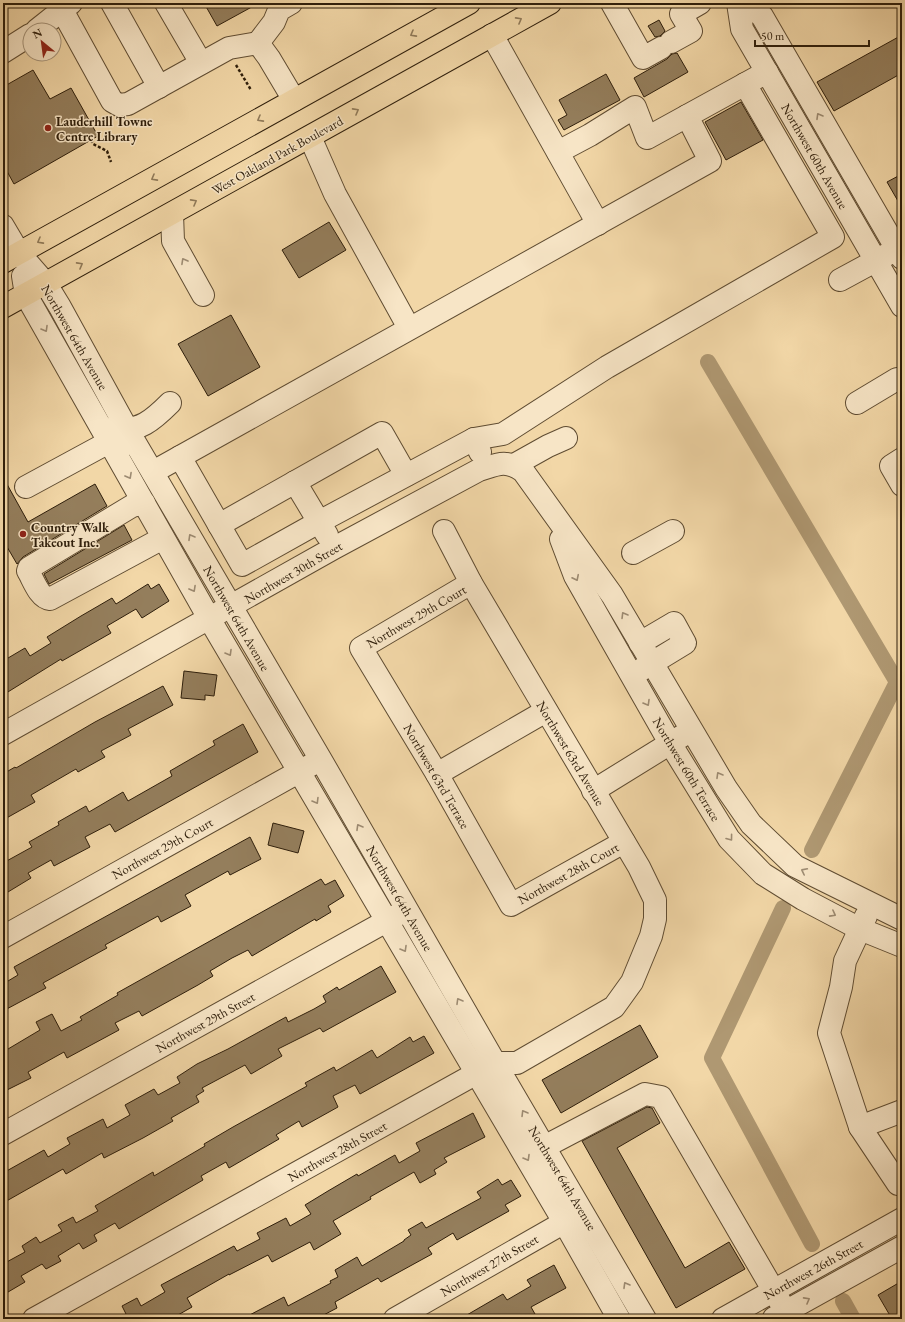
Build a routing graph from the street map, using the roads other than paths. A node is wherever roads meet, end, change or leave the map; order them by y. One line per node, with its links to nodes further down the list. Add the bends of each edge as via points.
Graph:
1 (112, 3): 21 (street)
2 (166, 3): 18 (street)
3 (291, 3): 13 (street, via 279,10)
4 (305, 3): 13 (street, via 301,9)
5 (469, 3): 22 (main road, one-way to 22)
6 (550, 3): 14 (main road, West Oakland Park Boulevard, one-way to 6)
7 (612, 3): 8 (street, via 643,58 691,31 682,14)
8 (700, 3)
9 (738, 3): 19 (street, Northwest 60th Avenue, via 742,29)
10 (745, 3): 25 (street, Northwest 60th Avenue, one-way to 10, via 762,16)
11 (66, 6): 12 (street); 21 (street, via 112,101 119,105 128,104)
12 (47, 22)
13 (274, 22): 16 (street)
14 (492, 35): 24 (main road, West Oakland Park Boulevard, one-way to 14); 27 (street)
15 (22, 41): 17 (street)
16 (258, 44): 18 (street, via 228,48); 22 (street)
17 (3, 52)
18 (201, 63): 21 (street)
19 (767, 72): 20 (street); 26 (street, Northwest 60th Avenue)
20 (745, 84): 23 (street); 51 (street, via 833,236 607,367 503,434)
21 (159, 87)
22 (294, 100): 36 (main road, one-way to 36)
23 (687, 116): 27 (street, via 647,138 635,107); 33 (street, via 710,161)
24 (310, 137): 31 (main road, West Oakland Park Boulevard, one-way to 24); 44 (street, via 335,194)
25 (832, 137): 26 (street); 28 (street, Northwest 60th Avenue)
26 (811, 149): 29 (street, Northwest 60th Avenue)
27 (558, 152): 33 (street)
28 (853, 174): 29 (street); 30 (street, Northwest 60th Avenue)
29 (833, 186): 32 (street, Northwest 60th Avenue)
30 (874, 211): 32 (street); 35 (street, Northwest 60th Avenue)
31 (172, 214): 39 (main road, West Oakland Park Boulevard, one-way to 31); 41 (street, one-way to 31, via 173,241)
32 (854, 223): 37 (street, Northwest 60th Avenue)
33 (598, 224): 44 (street)
34 (3, 226): 36 (street)
35 (899, 254): 37 (street)
36 (11, 258): 39 (street, Northwest 64th Avenue); 40 (street, Northwest 64th Avenue)
37 (876, 260): 38 (street); 42 (street, Northwest 60th Avenue)
38 (840, 280)
39 (46, 284): 40 (main road, West Oakland Park Boulevard); 49 (street, Northwest 64th Avenue)
40 (26, 295): 43 (main road, West Oakland Park Boulevard); 48 (street, Northwest 64th Avenue, one-way to 48)
41 (203, 295)
42 (902, 306)
43 (3, 307)
44 (409, 328): 53 (street)
45 (897, 380): 47 (street)
46 (169, 400): 49 (street, via 153,420 136,428)
47 (857, 403)
48 (96, 418): 49 (street, via 110,426); 52 (street, Northwest 64th Avenue)
49 (122, 421): 55 (street, Northwest 64th Avenue)
50 (566, 438): 56 (street, Northwest 30th Street)
51 (474, 439): 56 (street, Northwest 60th Terrace); 57 (street)
52 (109, 442): 55 (street, via 123,444); 60 (street); 61 (street, Northwest 64th Avenue, one-way to 61)
53 (180, 457): 55 (street); 64 (street)
54 (902, 460): 59 (street, via 891,466)
55 (148, 464): 71 (street, Northwest 64th Avenue, one-way to 55)
56 (502, 465): 62 (street, Northwest 60th Terrace, via 523,472); 68 (street, Northwest 30th Street, via 479,470)
57 (406, 475): 58 (street, via 382,433); 63 (street)
58 (295, 482): 63 (street); 64 (street)
59 (902, 485)
60 (26, 487)
61 (144, 503): 67 (street, Northwest 64th Avenue); 67 (street, via 132,506 29,568 28,571 41,595 50,599)
62 (553, 515): 73 (street, Northwest 60th Terrace, one-way to 62, via 612,595); 76 (street, Northwest 60th Terrace, one-way to 76, via 575,576)
63 (319, 522): 64 (street, via 242,566); 68 (street)
64 (219, 525)
65 (444, 531): 70 (street, Northwest 63rd Avenue)
66 (673, 531): 69 (street)
67 (163, 538): 72 (street, Northwest 64th Avenue, one-way to 72)
68 (334, 548): 71 (street, Northwest 30th Street)
69 (633, 553)
70 (472, 583): 74 (street, Northwest 29th Court); 77 (street, Northwest 63rd Avenue)
71 (231, 608): 72 (street, Northwest 30th Street); 81 (street, Northwest 64th Avenue)
72 (210, 620): 79 (street, Northwest 30th Street); 82 (street, Northwest 64th Avenue, one-way to 82)
73 (640, 643): 75 (street, Northwest 60th Terrace); 75 (street, via 674,623 685,643)
74 (361, 648): 83 (street, Northwest 63rd Terrace)
75 (653, 664): 76 (street); 78 (street, Northwest 60th Terrace)
76 (631, 675): 80 (street, Northwest 60th Terrace, one-way to 80)
77 (546, 712): 83 (street); 84 (street, Northwest 63rd Avenue)
78 (692, 730): 80 (street); 87 (street, Northwest 60th Terrace, one-way to 78, via 795,866 750,824)
79 (3, 734)
80 (670, 743): 84 (street); 91 (street, Northwest 60th Terrace, one-way to 91, via 729,838 763,874 803,899)
81 (321, 760): 82 (street, Northwest 29th Court); 88 (street, Northwest 64th Avenue, one-way to 81)
82 (299, 772): 90 (street, Northwest 64th Avenue, one-way to 90); 92 (street, Northwest 29th Court)
83 (437, 774): 86 (street, Northwest 63rd Terrace)
84 (593, 791): 85 (street, Northwest 63rd Avenue)
85 (624, 842): 86 (street, Northwest 28th Court); 94 (street, Northwest 63rd Avenue, via 654,900 655,919 651,936)
86 (511, 905)
87 (871, 905): 89 (street, Northwest 60th Terrace); 91 (street)
88 (407, 910): 90 (street, Northwest 29th Street); 95 (street, Northwest 64th Avenue, one-way to 88)
89 (902, 919)
90 (387, 921): 95 (street, Northwest 64th Avenue, one-way to 95); 98 (street, Northwest 29th Street)
91 (860, 929): 93 (street, Northwest 60th Terrace); 97 (street, via 845,961 841,987 828,1033)
92 (3, 936)
93 (902, 946)
94 (632, 982): 95 (street, Northwest 28th Street, via 614,1007 517,1063)
95 (486, 1068): 99 (street, Northwest 64th Avenue, one-way to 95); 102 (street, Northwest 64th Avenue, one-way to 102); 106 (street, Northwest 28th Street)
96 (902, 1111): 97 (street)
97 (860, 1127): 100 (street)
98 (3, 1134)
99 (544, 1147): 101 (street, Northwest 64th Avenue); 105 (street, via 645,1094 661,1098)
100 (898, 1184)
101 (583, 1212): 102 (street, Northwest 27th Street); 111 (street, Northwest 64th Avenue, one-way to 101)
102 (564, 1222): 109 (street, Northwest 27th Street); 110 (street, Northwest 64th Avenue)
103 (899, 1228): 105 (street, Northwest 26th Street)
104 (902, 1247): 107 (street, Northwest 26th Street, one-way to 104)
105 (774, 1291): 107 (street); 112 (street, Northwest 26th Street)
106 (69, 1311): 108 (street, Northwest 28th Street)
107 (779, 1315)
108 (34, 1319)
109 (395, 1319)
110 (619, 1319)
111 (645, 1319)
112 (723, 1319)

